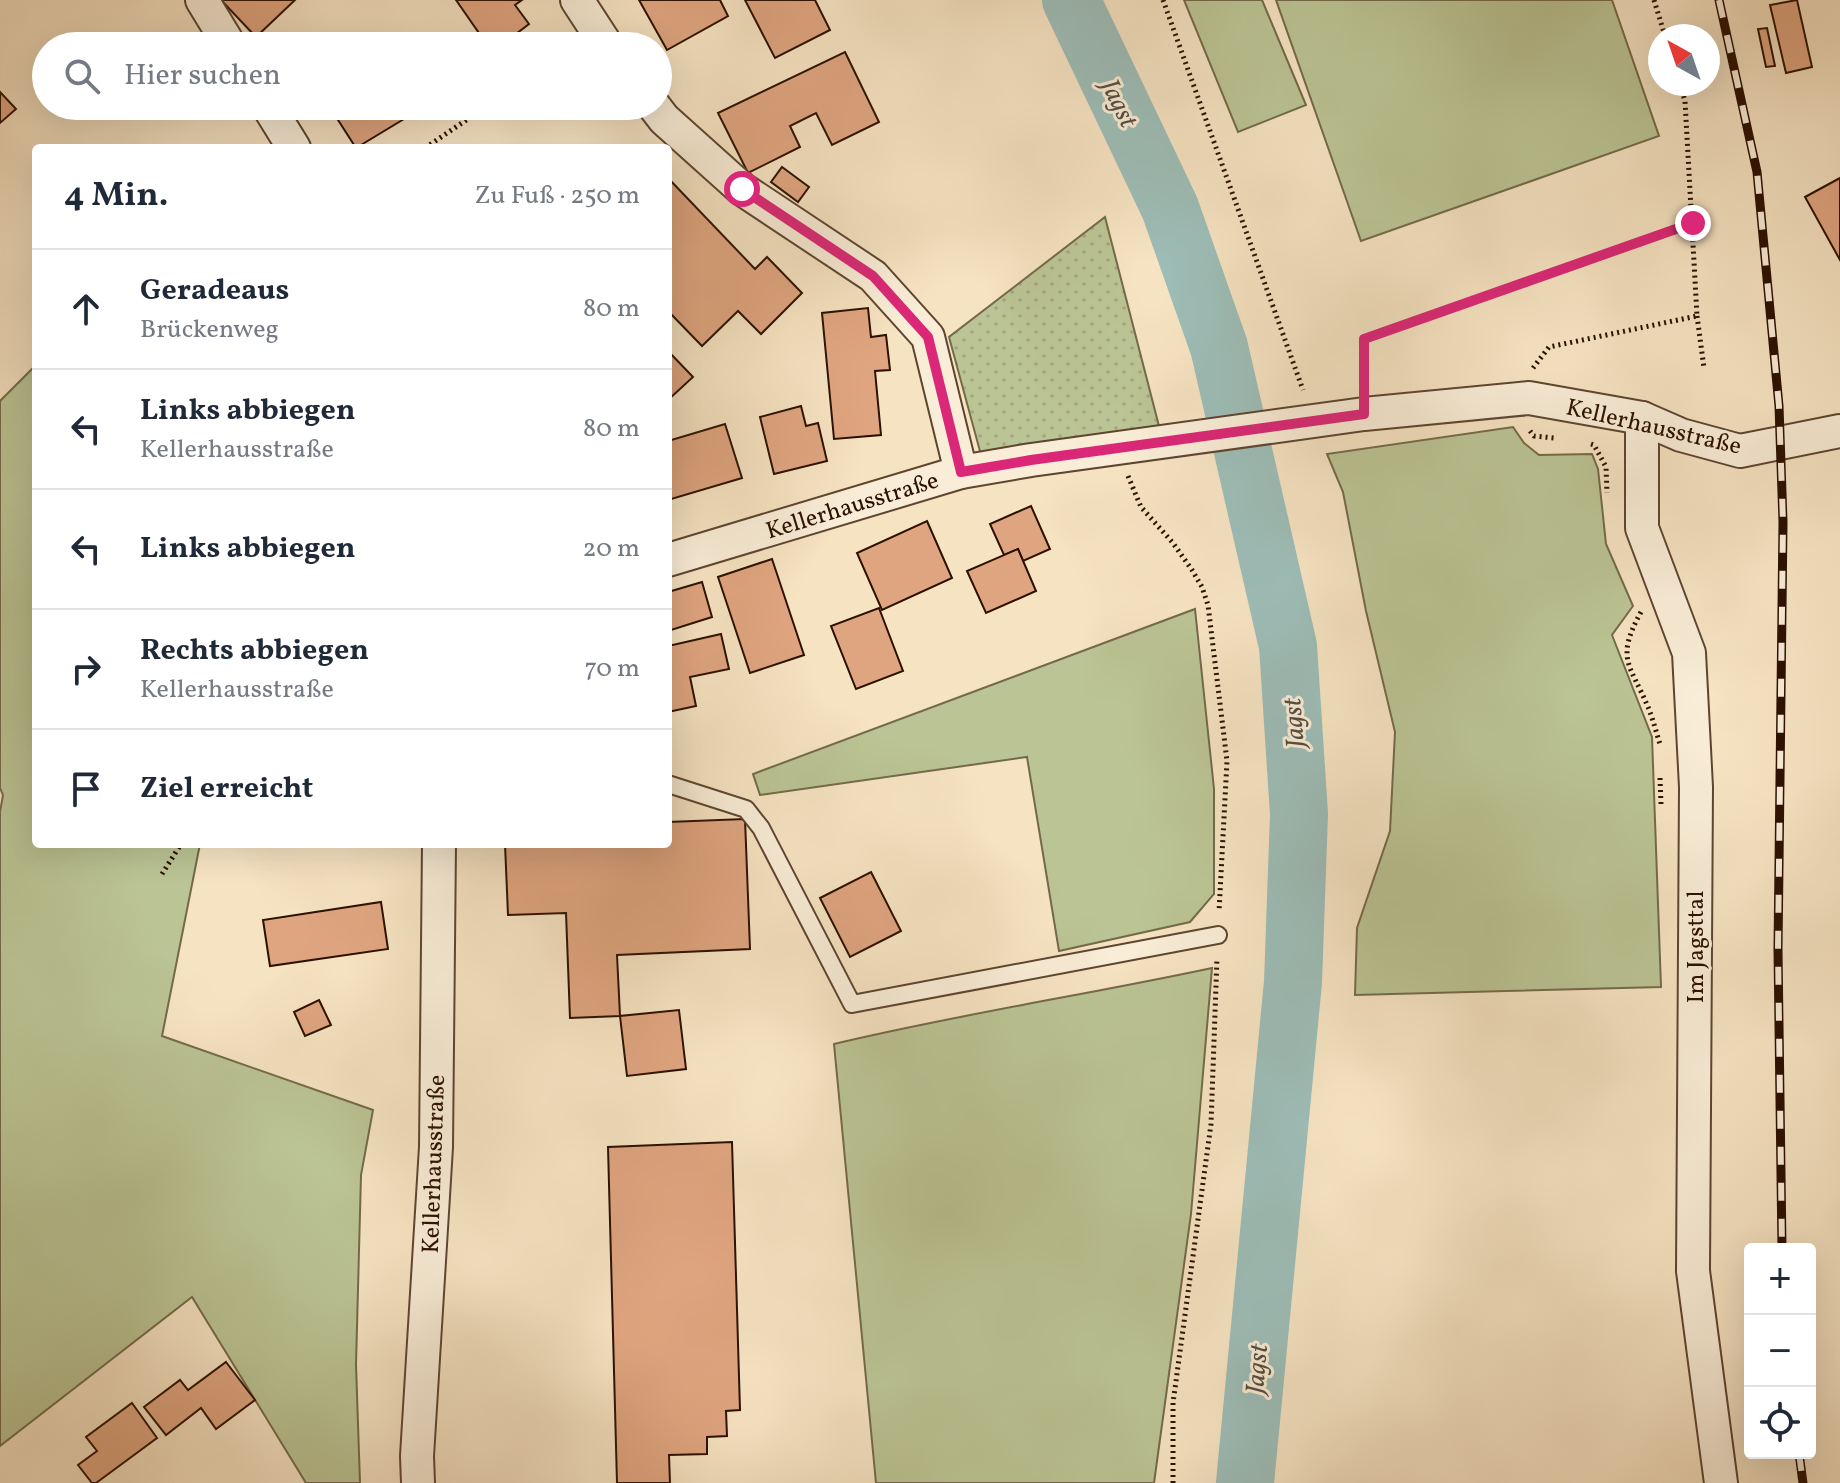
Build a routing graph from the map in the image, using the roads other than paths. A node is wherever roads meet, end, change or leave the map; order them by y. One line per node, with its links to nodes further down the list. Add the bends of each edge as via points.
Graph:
1 (202, 0): 3 (street)
2 (577, 0): 4 (street)
3 (221, 32)
4 (598, 32)
5 (277, 120): 7 (street)
6 (665, 120): 10 (street, via 742,189 873,276 928,337)
7 (292, 144)
8 (1642, 418): 9 (street, Kellerhausstraße, via 1740,451); 10 (street, Kellerhausstraße, via 1529,398 1276,425); 16 (street, Im Jagsttal, via 1642,528 1689,653 1696,787 1693,1271)
9 (1840, 431)
10 (961, 472): 11 (street, Kellerhausstraße)
11 (672, 559)
12 (672, 785): 14 (lane, via 746,809 761,828 852,1004)
13 (439, 848): 15 (street, Kellerhausstraße, via 436,1147)
14 (1218, 935)
15 (418, 1483)
16 (1721, 1483)

